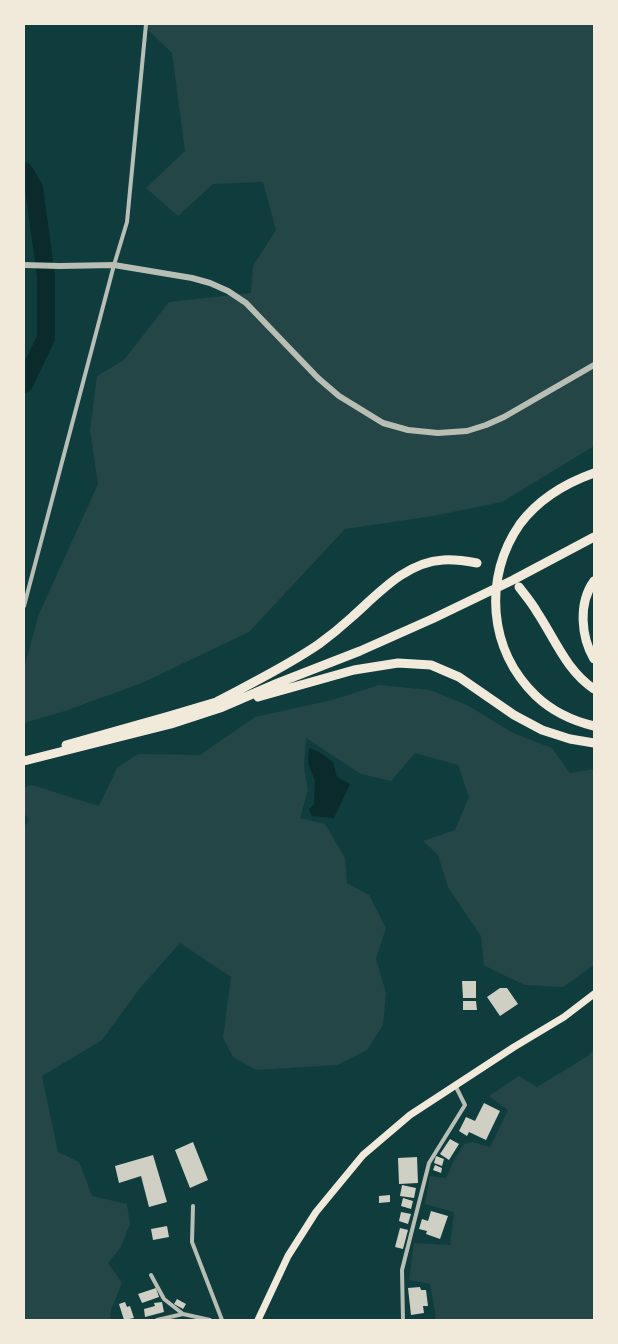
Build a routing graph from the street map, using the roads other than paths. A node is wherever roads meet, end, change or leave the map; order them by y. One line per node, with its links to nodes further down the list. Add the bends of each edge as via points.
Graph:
1 (146, 24): 3 (street, via 127,222)
2 (26, 265): 3 (street)
3 (114, 265): 4 (street, via 192,278 228,291 246,304 339,396 382,423 408,430 438,433 467,431 486,425); 10 (street)
4 (594, 365)
5 (594, 473): 14 (highway, via 549,496 521,523 504,554 495,594 498,632 504,650 524,683 555,710)
6 (594, 537): 13 (highway, via 504,584 360,651)
7 (477, 563): 13 (highway, via 442,560 412,570 392,582 337,630 299,658)
8 (594, 581): 11 (highway, via 585,601 583,619 584,634)
9 (519, 587): 12 (highway, via 563,657 575,673)
10 (24, 606)
11 (594, 659)
12 (594, 690)
13 (219, 704): 15 (highway, via 354,670 398,663 431,666 459,677 514,715 542,730); 16 (highway, via 171,724)
14 (594, 726)
15 (594, 743)
16 (58, 750): 17 (highway); 18 (highway)
17 (24, 755)
18 (24, 761)
19 (594, 994): 20 (main road, via 564,1017)
20 (455, 1085): 27 (main road, via 410,1115 363,1156 316,1212 288,1256); 28 (street, via 465,1105 429,1163 402,1270)
21 (194, 1206): 26 (street, via 192,1242)
22 (151, 1275): 23 (street, via 164,1299)
23 (183, 1314): 24 (street); 25 (street)
24 (157, 1320)
25 (210, 1320)
26 (222, 1320)
27 (258, 1320)
28 (403, 1320)

